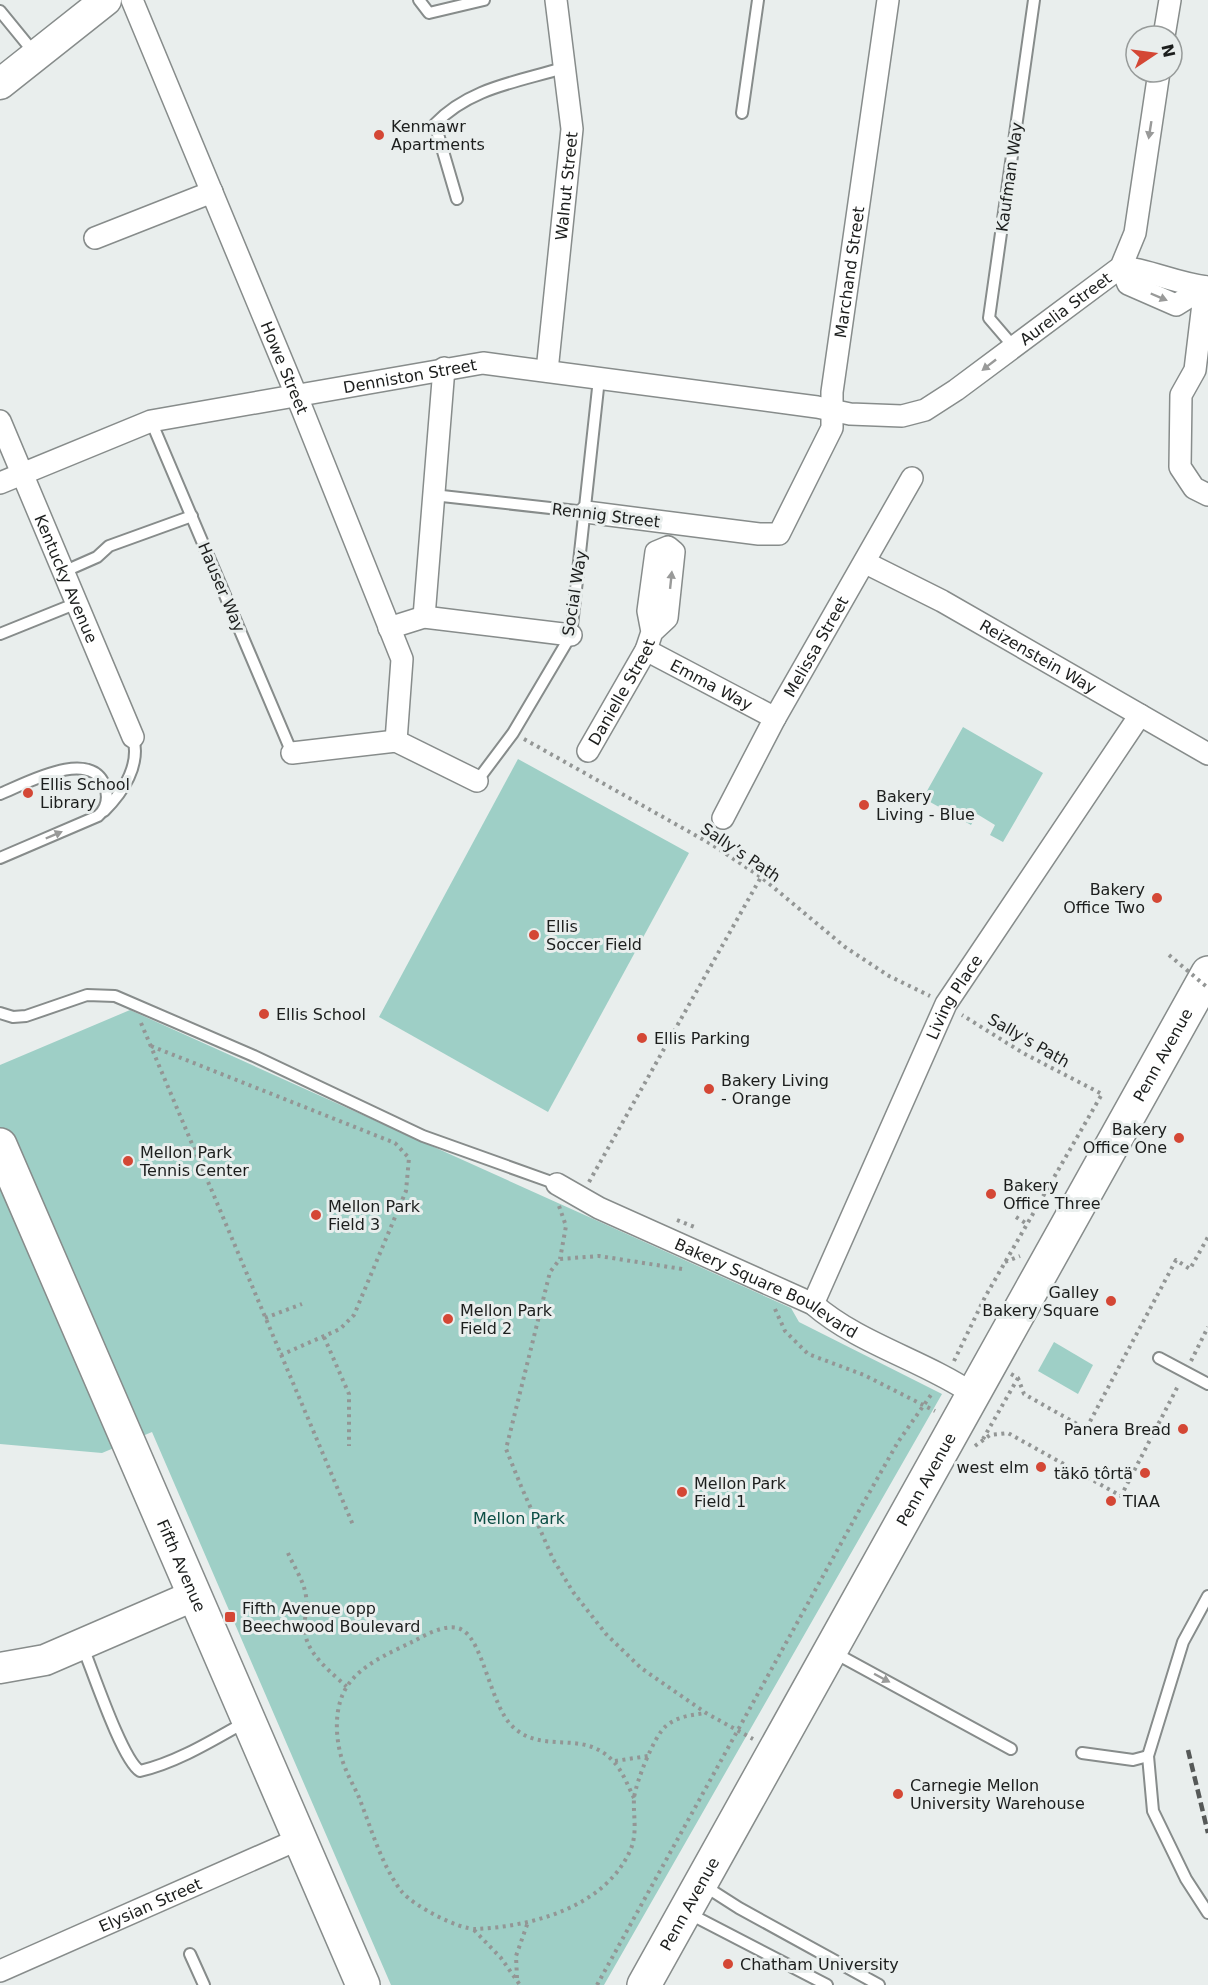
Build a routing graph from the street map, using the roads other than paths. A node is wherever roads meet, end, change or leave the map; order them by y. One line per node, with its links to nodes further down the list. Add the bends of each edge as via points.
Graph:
1 (106, 0): 12 (main road)
2 (132, 0): 17 (street, Howe Street)
3 (419, 0): 4 (lane, via 429,13)
4 (484, 0)
5 (556, 0): 13 (street, Walnut Street)
6 (758, 0): 16 (lane)
7 (888, 0): 27 (street, Marchand Street)
8 (1034, 0): 22 (lane, Kaufman Way, via 989,318)
9 (1170, 0): 11 (street)
10 (0, 11): 12 (lane)
11 (1166, 24)
12 (36, 55): 14 (main road)
13 (563, 68): 18 (lane, via 474,94 435,124); 24 (street, Walnut Street, via 572,129)
14 (0, 84)
15 (1157, 84): 20 (street, Aurelia Street, one-way to 20, via 1135,233)
16 (742, 113)
17 (213, 192): 19 (street); 26 (street, Howe Street)
18 (457, 199)
19 (95, 238)
20 (1120, 267): 21 (street, via 1140,269 1178,284); 22 (street, Aurelia Street)
21 (1207, 287): 34 (street, via 1194,370 1181,395 1180,467 1194,488)
22 (1013, 346): 27 (street, Aurelia Street, one-way to 27, via 925,410 902,416)
23 (444, 368): 24 (street, Denniston Street, via 483,363); 26 (street, Denniston Street); 33 (street)
24 (547, 371): 25 (street, Denniston Street)
25 (599, 379): 27 (street, Denniston Street); 35 (lane, Social Way)
26 (296, 395): 29 (street, Denniston Street); 42 (street, Howe Street)
27 (832, 411): 37 (street, Marchand Street, via 832,428)
28 (0, 421): 30 (street, Kentucky Avenue)
29 (151, 421): 30 (street, Denniston Street); 36 (lane, Hauser Way)
30 (22, 473): 32 (street, Denniston Street); 39 (street, Kentucky Avenue)
31 (912, 478): 38 (street, Melissa Street)
32 (0, 483)
33 (433, 495): 35 (lane, Rennig Street); 41 (street)
34 (1208, 495)
35 (586, 512): 37 (street, Rennig Street); 44 (lane, Social Way)
36 (192, 516): 39 (lane, via 109,546 97,557); 51 (lane, Hauser Way)
37 (779, 534)
38 (866, 563): 46 (street, Reizenstein Way, via 942,601); 47 (street, Melissa Street)
39 (63, 572): 40 (street, Kentucky Avenue)
40 (77, 603): 43 (lane); 48 (street, Kentucky Avenue)
41 (424, 617): 42 (street); 44 (street)
42 (390, 628): 49 (street, Howe Street, via 402,659)
43 (0, 634)
44 (571, 635): 53 (lane, Social Way, via 513,733)
45 (649, 641): 47 (street, Emma Way); 50 (street, Danielle Street)
46 (1140, 715): 52 (street, Reizenstein Way); 62 (street, Living Place, via 946,1004)
47 (775, 718): 56 (street, Melissa Street)
48 (133, 737): 55 (lane, via 133,766 116,798)
49 (396, 741): 51 (street); 53 (street)
50 (588, 751)
51 (292, 753)
52 (1208, 754)
53 (477, 781)
54 (0, 794): 55 (lane, via 61,770 83,768 97,776 105,788)
55 (104, 810): 57 (lane, one-way to 55)
56 (723, 818)
57 (0, 858)
58 (1208, 973): 65 (main road, Penn Avenue, via 1061,1241 1004,1370)
59 (0, 1013): 61 (lane, via 26,1016 99,993 132,1002 423,1136)
60 (0, 1145): 66 (main road, Fifth Avenue)
61 (557, 1184): 62 (street, Bakery Square Boulevard, via 598,1208)
62 (813, 1304): 65 (street, Bakery Square Boulevard, via 830,1319)
63 (1159, 1358): 64 (lane)
64 (1208, 1384)
65 (960, 1385): 69 (main road, Penn Avenue, via 970,1438)
66 (194, 1596): 68 (main road); 71 (main road, Fifth Avenue)
67 (1208, 1596): 74 (lane, via 1183,1642)
68 (82, 1645): 70 (main road, via 45,1660); 71 (lane, via 118,1734 140,1771 205,1745)
69 (830, 1650): 72 (lane, one-way to 72); 76 (main road, Penn Avenue)
70 (0, 1668)
71 (247, 1721): 75 (main road, Fifth Avenue)
72 (1011, 1749)
73 (1082, 1753): 74 (lane, via 1133,1760)
74 (1148, 1756): 77 (lane, via 1153,1811 1186,1879)
75 (299, 1839): 79 (street, Elysian Street); 81 (main road, Fifth Avenue)
76 (693, 1898): 82 (main road, Penn Avenue); 83 (lane); 84 (lane, via 739,1908)
77 (1208, 1913)
78 (190, 1954): 80 (lane)
79 (0, 1971)
80 (204, 1985)
81 (363, 1985)
82 (644, 1985)
83 (827, 1985)
84 (879, 1985)

